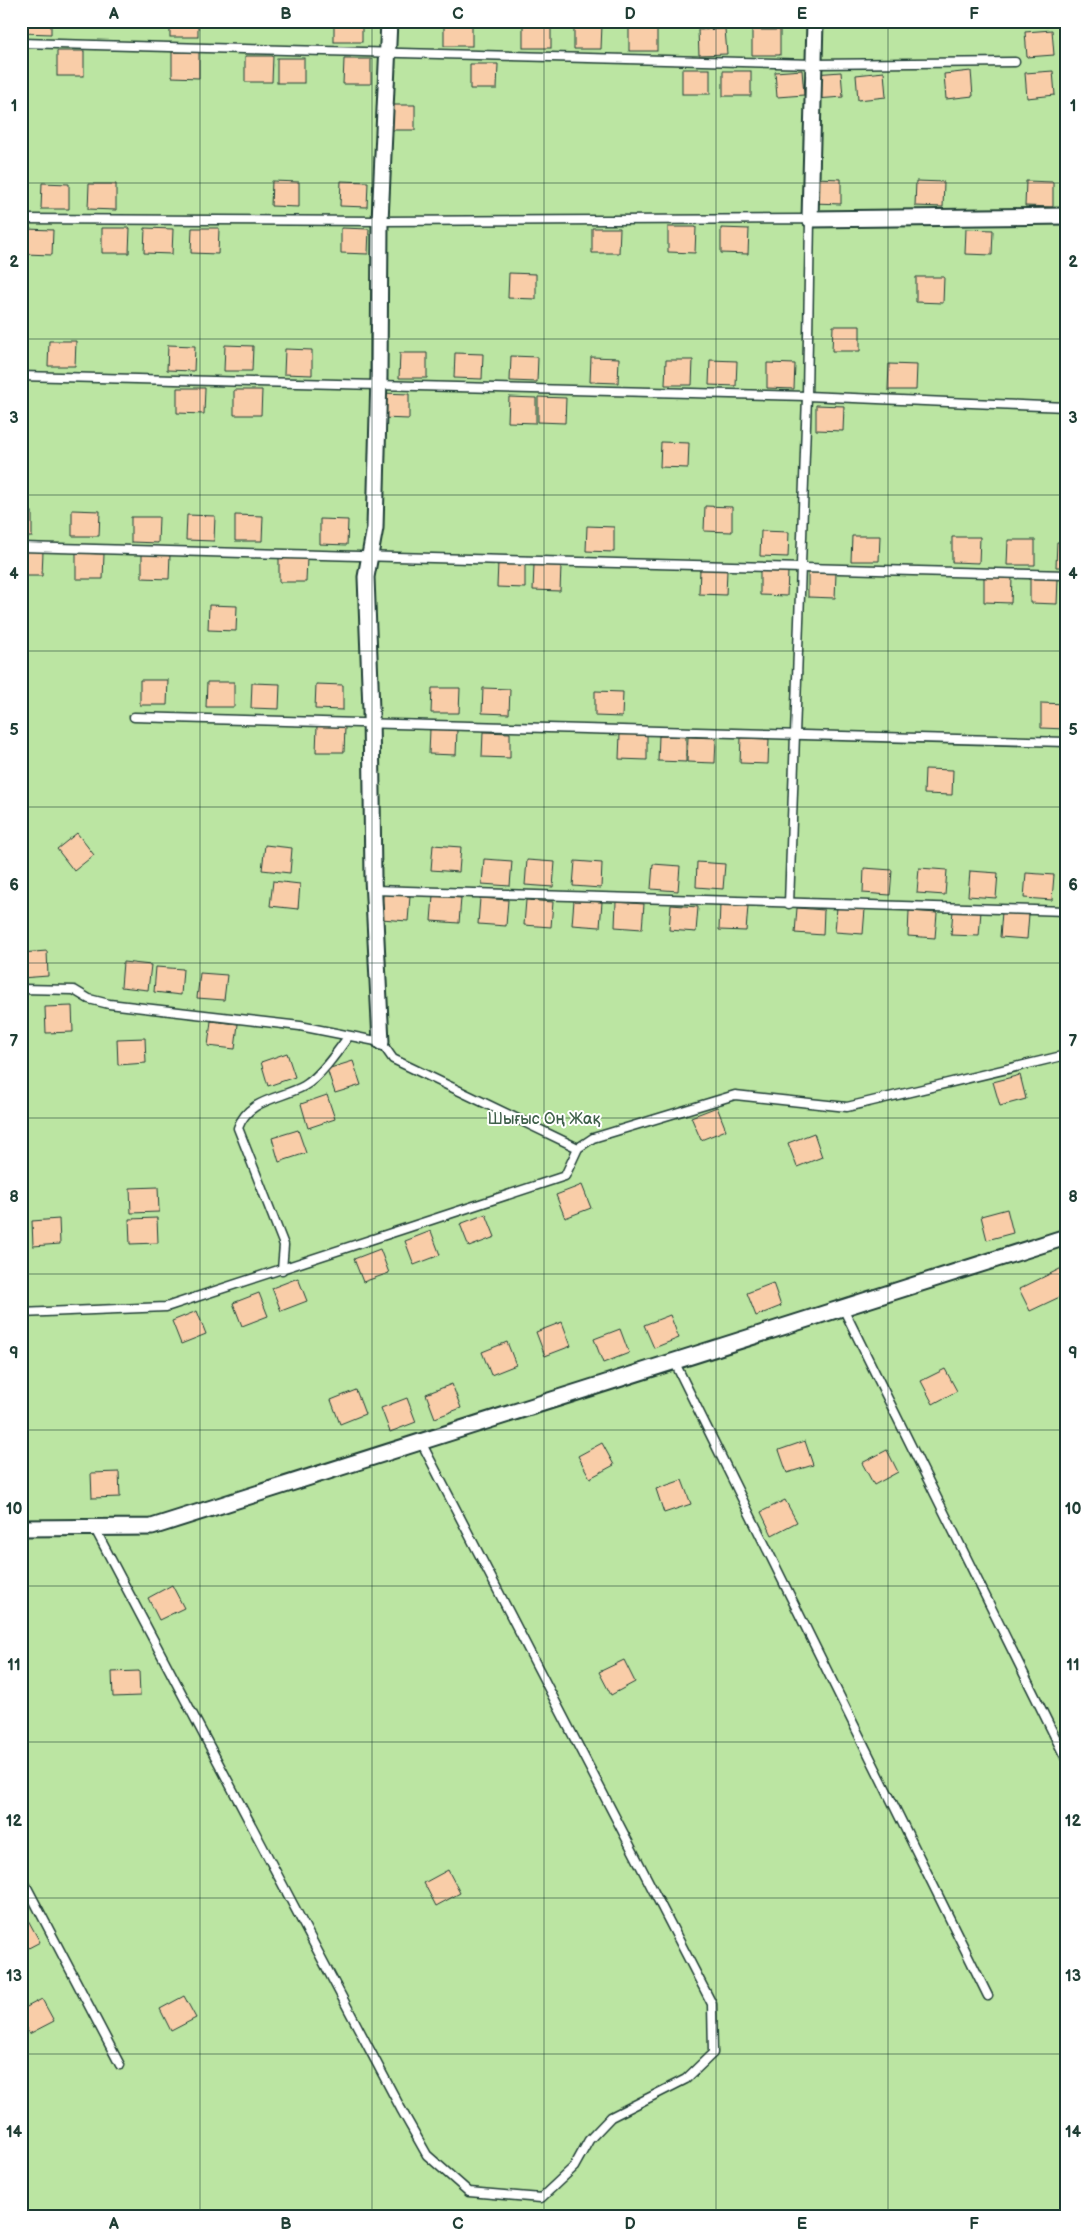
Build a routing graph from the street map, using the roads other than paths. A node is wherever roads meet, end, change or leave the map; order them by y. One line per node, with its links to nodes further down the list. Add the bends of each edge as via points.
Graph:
1 (389, 21): 4 (street)
2 (815, 21): 6 (street)
3 (21, 43): 4 (lane)
4 (388, 53): 6 (lane); 10 (street)
5 (1015, 62): 6 (lane)
6 (814, 64): 9 (street)
7 (1066, 216): 9 (street)
8 (21, 219): 10 (lane)
9 (810, 219): 10 (lane); 13 (lane)
10 (380, 221): 12 (street)
11 (21, 376): 12 (lane)
12 (379, 387): 13 (lane); 16 (street, via 375,528)
13 (807, 396): 14 (lane); 17 (lane)
14 (1066, 406)
15 (21, 547): 16 (lane)
16 (370, 557): 17 (lane); 20 (street, via 366,577)
17 (799, 568): 18 (lane); 21 (lane)
18 (1066, 574)
19 (134, 717): 20 (lane)
20 (371, 724): 21 (lane); 23 (street)
21 (794, 736): 22 (lane); 24 (lane)
22 (1066, 742)
23 (374, 890): 24 (lane); 28 (street)
24 (789, 904): 25 (lane)
25 (1066, 911)
26 (21, 989): 27 (lane, via 74,990 89,1000 109,1004 300,1026)
27 (348, 1036): 28 (lane); 32 (lane, via 338,1052 305,1085 251,1108 242,1117 238,1128 284,1245)
28 (381, 1042): 30 (lane, via 393,1059)
29 (1066, 1055): 30 (lane, via 847,1107 735,1095 593,1138)
30 (578, 1148): 32 (lane, via 565,1176)
31 (1066, 1237): 33 (street)
32 (282, 1270): 34 (lane, via 166,1307)
33 (843, 1308): 35 (street); 39 (lane)
34 (21, 1313)
35 (674, 1361): 36 (street); 41 (lane)
36 (421, 1442): 37 (street, via 152,1527); 37 (lane, via 712,2004 713,2054 686,2079 612,2117 589,2140 574,2168 541,2198 469,2192 427,2155)
37 (94, 1527): 38 (street)
38 (21, 1528)
39 (1066, 1759)
40 (21, 1876): 42 (lane)
41 (988, 1996)
42 (120, 2065)

